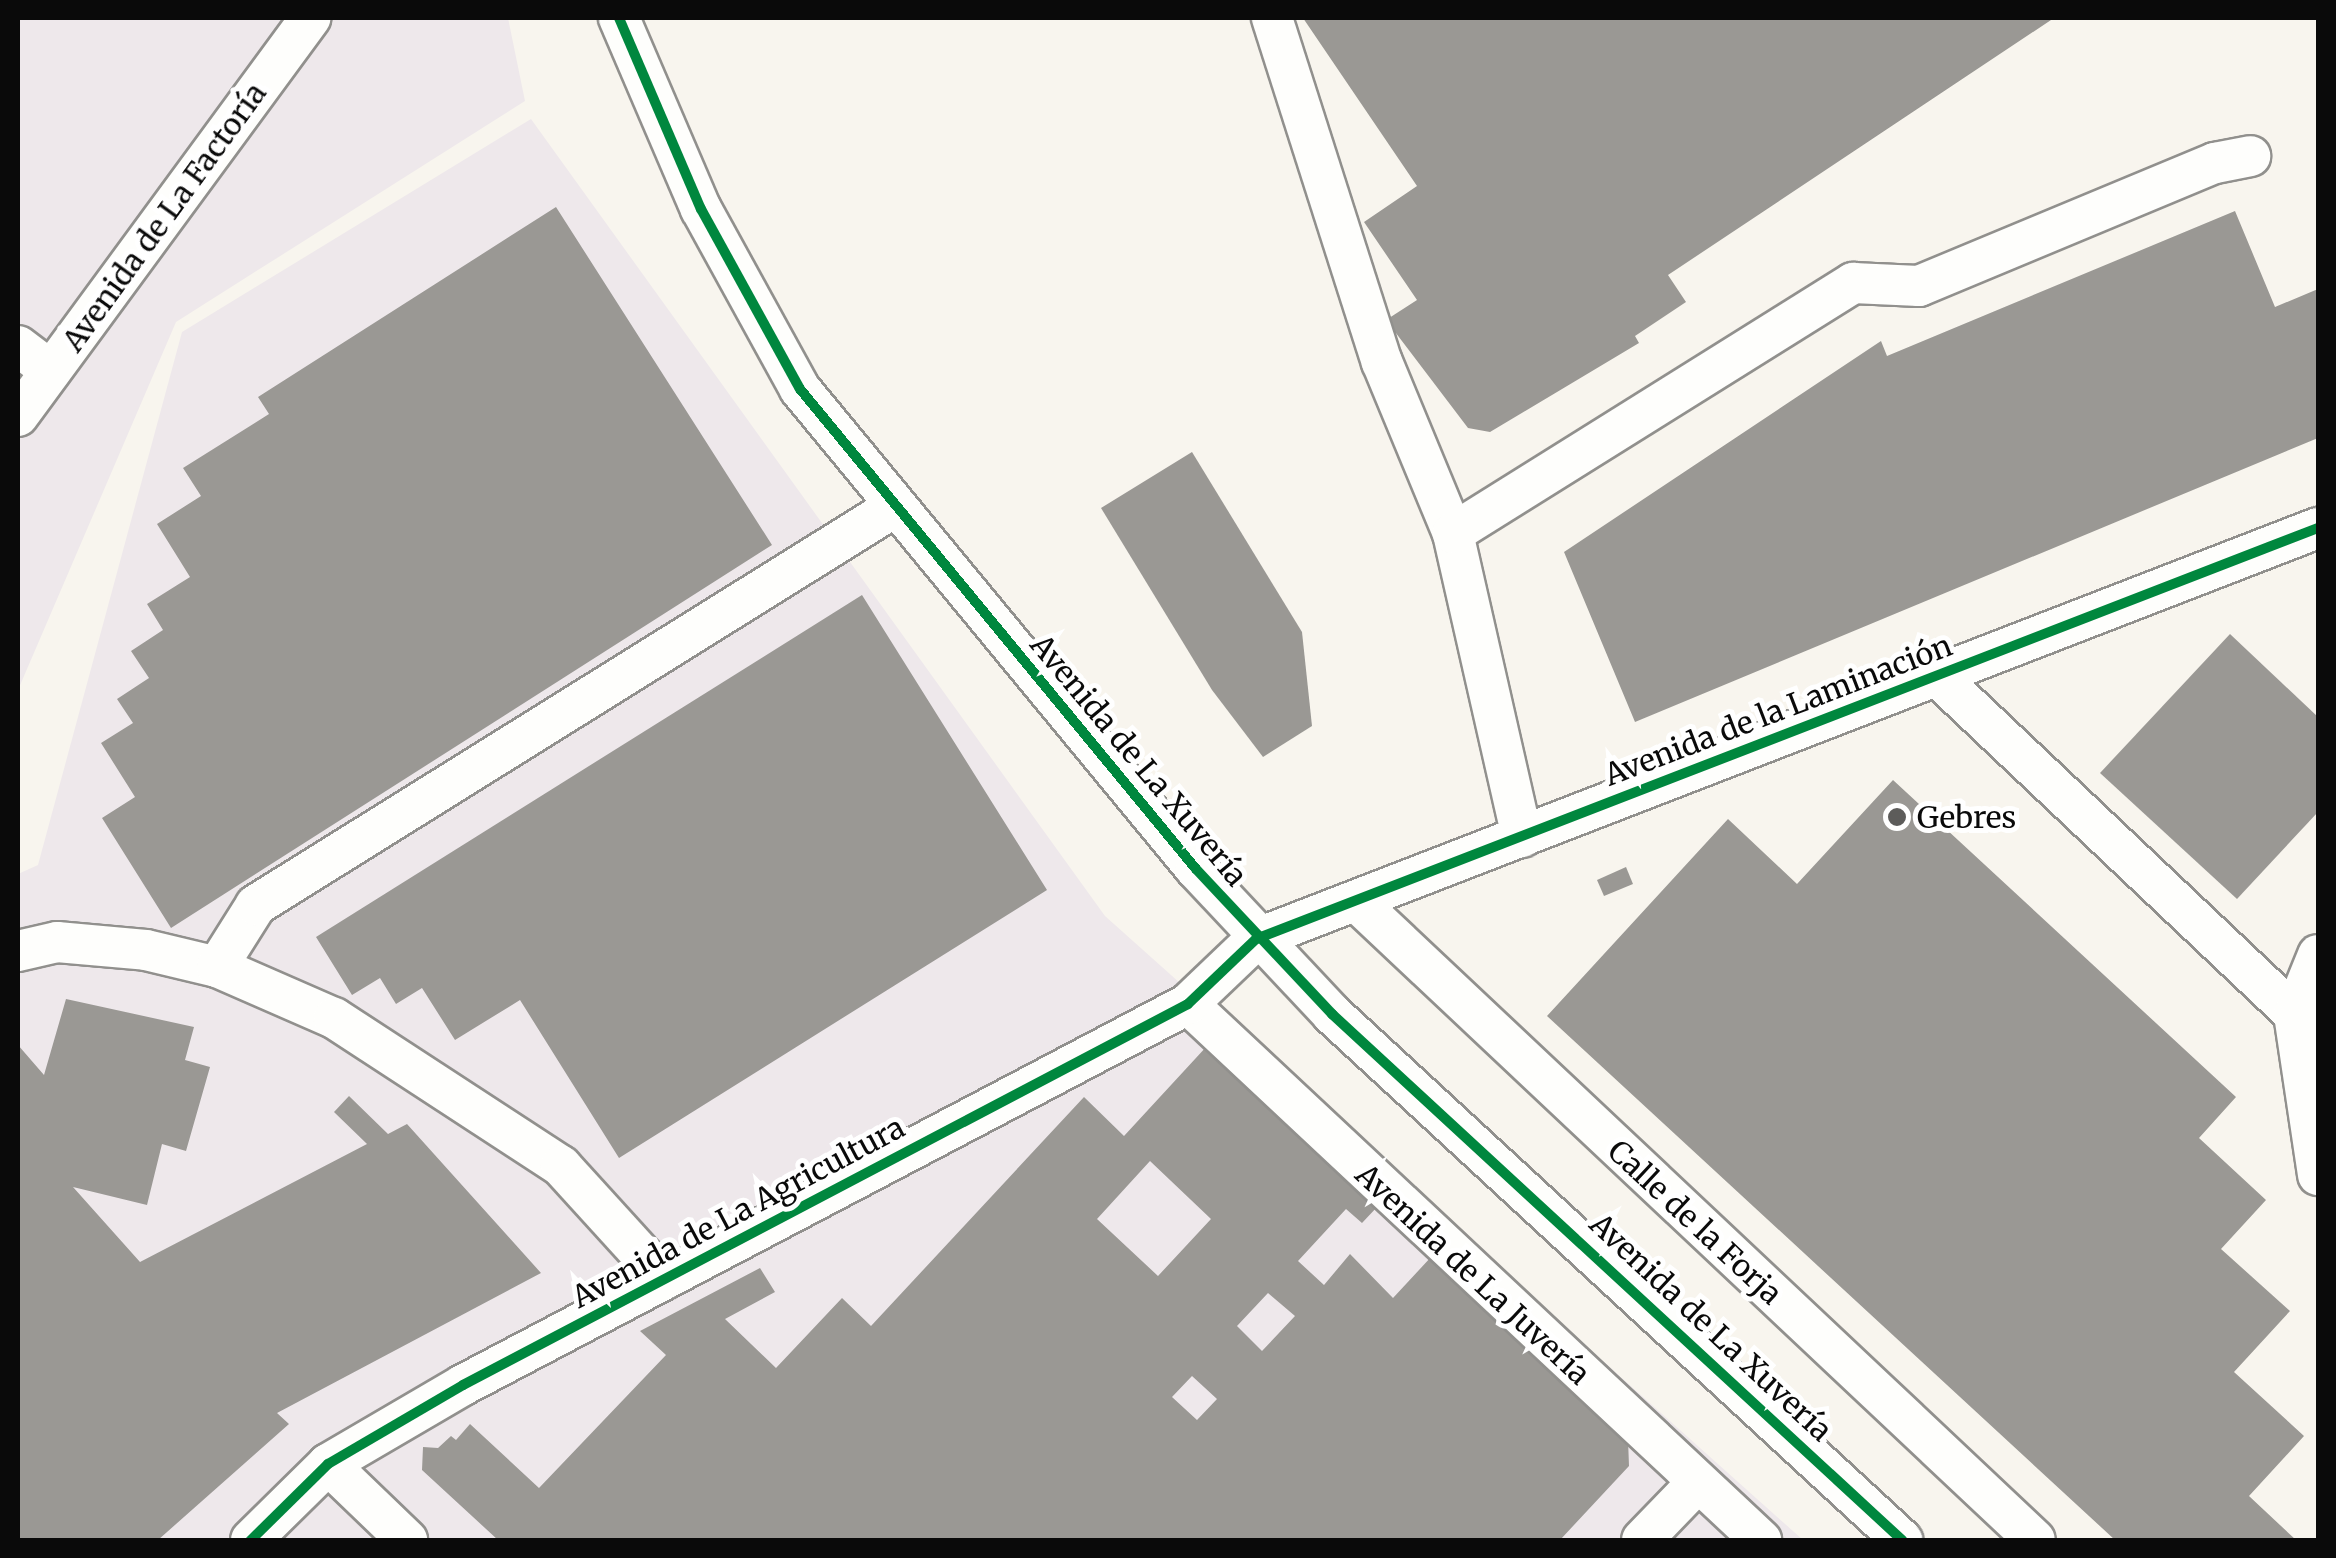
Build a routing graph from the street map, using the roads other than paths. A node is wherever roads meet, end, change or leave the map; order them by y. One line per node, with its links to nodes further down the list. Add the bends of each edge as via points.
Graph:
1 (310, 18): 9 (street, Avenida de La Factoría)
2 (598, 18): 6 (street)
3 (619, 18): 6 (street, Avenida de La Xuvería)
4 (638, 18): 6 (street)
5 (1272, 18): 12 (street, via 1382,362)
6 (648, 87): 11 (street, Avenida de La Xuvería, via 701,210 800,389)
7 (2250, 156): 12 (street, via 2215,164 1919,286 1853,284)
8 (18, 346): 9 (street)
9 (50, 372): 10 (street, Avenida de La Factoría)
10 (18, 416)
11 (896, 506): 17 (street, Avenida de La Xuvería); 20 (street, via 256,904)
12 (1452, 533): 15 (street)
13 (2314, 533): 14 (street, Avenida de la Laminación)
14 (1936, 676): 15 (street, Avenida de la Laminación); 22 (street)
15 (1522, 837): 16 (street, Avenida de la Laminación)
16 (1356, 901): 17 (street, Avenida de la Laminación); 32 (street, Calle de la Forja)
17 (1256, 940): 21 (street, Avenida de La Agricultura); 31 (street, Avenida de La Xuvería)
18 (18, 950): 20 (street, via 57,942 146,950)
19 (2318, 955): 22 (street)
20 (217, 967): 24 (street, via 334,1018 562,1166)
21 (1188, 1004): 24 (street, Avenida de La Agricultura); 26 (street, Avenida de La Juvería)
22 (2306, 1013): 23 (street)
23 (2318, 1174)
24 (664, 1280): 25 (street, Avenida de La Agricultura)
25 (328, 1464): 27 (street, Avenida de La Agricultura); 28 (street)
26 (1696, 1484): 29 (street); 30 (street, Avenida de La Juvería)
27 (252, 1540)
28 (407, 1540)
29 (1642, 1540)
30 (1761, 1540)
31 (1902, 1540)
32 (2036, 1540)

